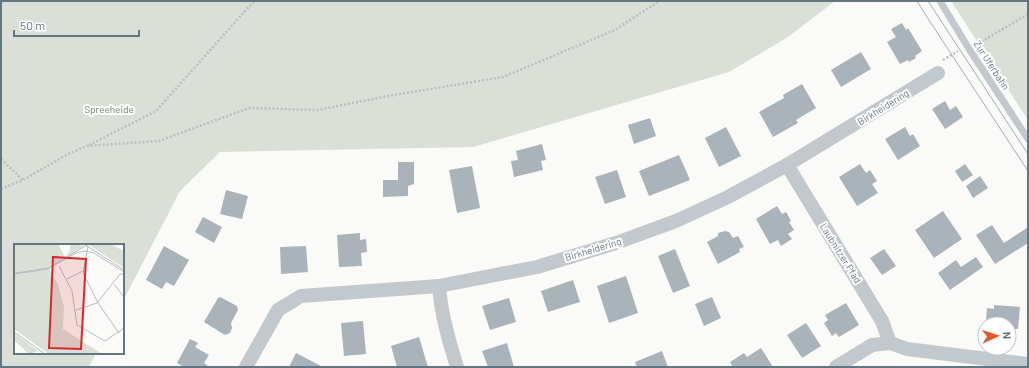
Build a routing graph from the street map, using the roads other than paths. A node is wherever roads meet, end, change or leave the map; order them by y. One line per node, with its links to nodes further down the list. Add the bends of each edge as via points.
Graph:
1 (940, 1): 3 (lane, Zur Uferbahn)
2 (938, 73): 4 (street, Birkheidering)
3 (1028, 139)
4 (786, 165): 5 (street, Birkheidering, via 728,197 676,221 616,243 537,267); 6 (street, Laubnitzer Pfad, via 882,321)
5 (439, 286): 8 (street, Birkheidering, via 301,296 278,310); 9 (street, via 440,300)
6 (890, 343): 7 (street, via 907,349); 10 (street, via 872,345)
7 (1028, 364)
8 (246, 367)
9 (457, 367)
10 (836, 367)

